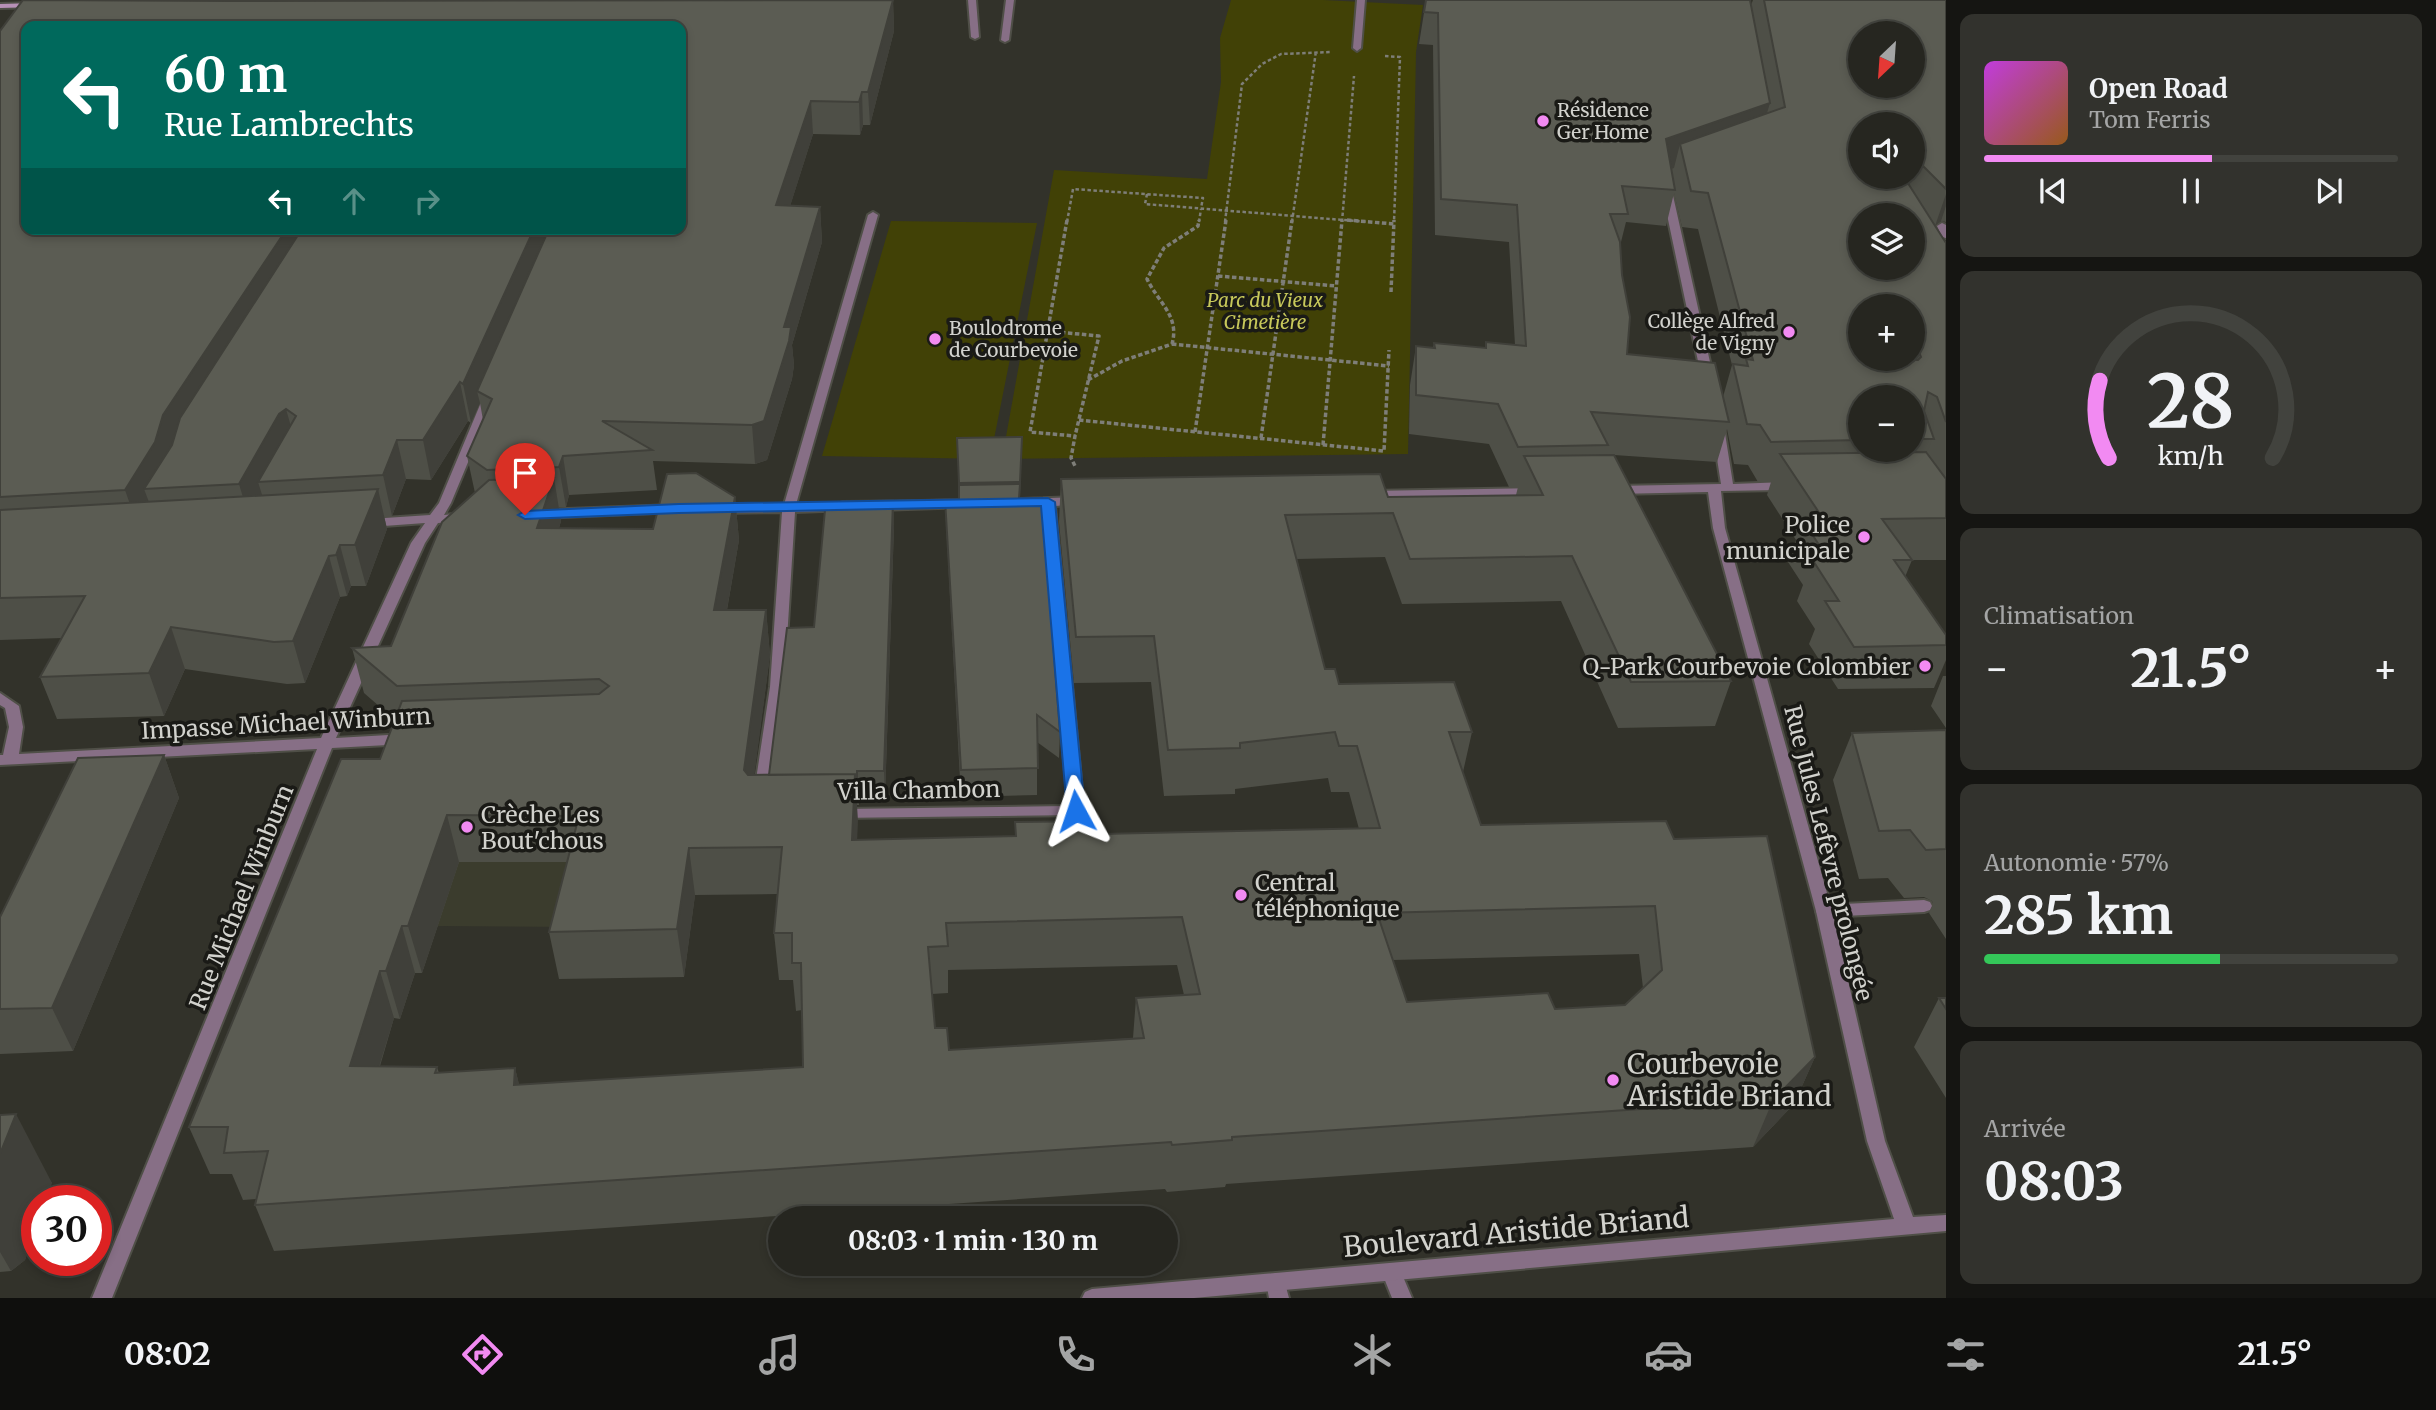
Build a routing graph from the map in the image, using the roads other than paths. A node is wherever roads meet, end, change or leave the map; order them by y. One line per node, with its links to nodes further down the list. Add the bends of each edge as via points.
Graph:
1 (972, 0): 6 (street)
2 (1010, 0): 7 (street)
3 (1361, 0): 8 (street)
4 (47, 5): 5 (main road)
5 (0, 6)
6 (975, 37)
7 (1005, 40)
8 (1357, 48)
9 (1663, 176): 11 (street)
10 (873, 215): 23 (street)
11 (1710, 390)
12 (492, 392): 26 (street, Rue Michael Winburn)
13 (1715, 416): 15 (street, Rue Jules Lefèvre prolongée)
14 (1807, 486): 15 (street)
15 (1721, 488): 16 (street); 35 (street, Rue Jules Lefèvre prolongée, via 1719,528)
16 (1603, 490)
17 (1548, 491): 18 (street)
18 (1354, 495)
19 (1091, 500): 20 (street)
20 (1048, 502): 21 (street); 33 (street, Villa Chambon, via 1076,811)
21 (1007, 503)
22 (980, 504): 23 (street)
23 (789, 508): 24 (street); 32 (street, via 777,687)
24 (529, 515)
25 (474, 517): 26 (street)
26 (436, 519): 27 (street); 30 (street, Rue Michael Winburn, via 418,543)
27 (354, 524)
28 (0, 698): 31 (street, Impasse Michael Winburn, via 12,706 16,727)
29 (428, 738): 30 (street, Impasse Michael Winburn)
30 (327, 742): 31 (street, Impasse Michael Winburn); 40 (street, Rue Michael Winburn)
31 (5, 760)
32 (759, 814)
33 (828, 814)
34 (1924, 906): 35 (street)
35 (1824, 911): 37 (street, Rue Jules Lefèvre prolongée, via 1876,1141)
36 (1946, 1223): 37 (street, Boulevard Aristide Briand)
37 (1907, 1227): 38 (street, Boulevard Aristide Briand)
38 (1392, 1273): 39 (street, Boulevard Aristide Briand); 42 (street)
39 (1277, 1290): 41 (street, Boulevard Aristide Briand)
40 (102, 1298)
41 (1092, 1298)
42 (1402, 1298)

